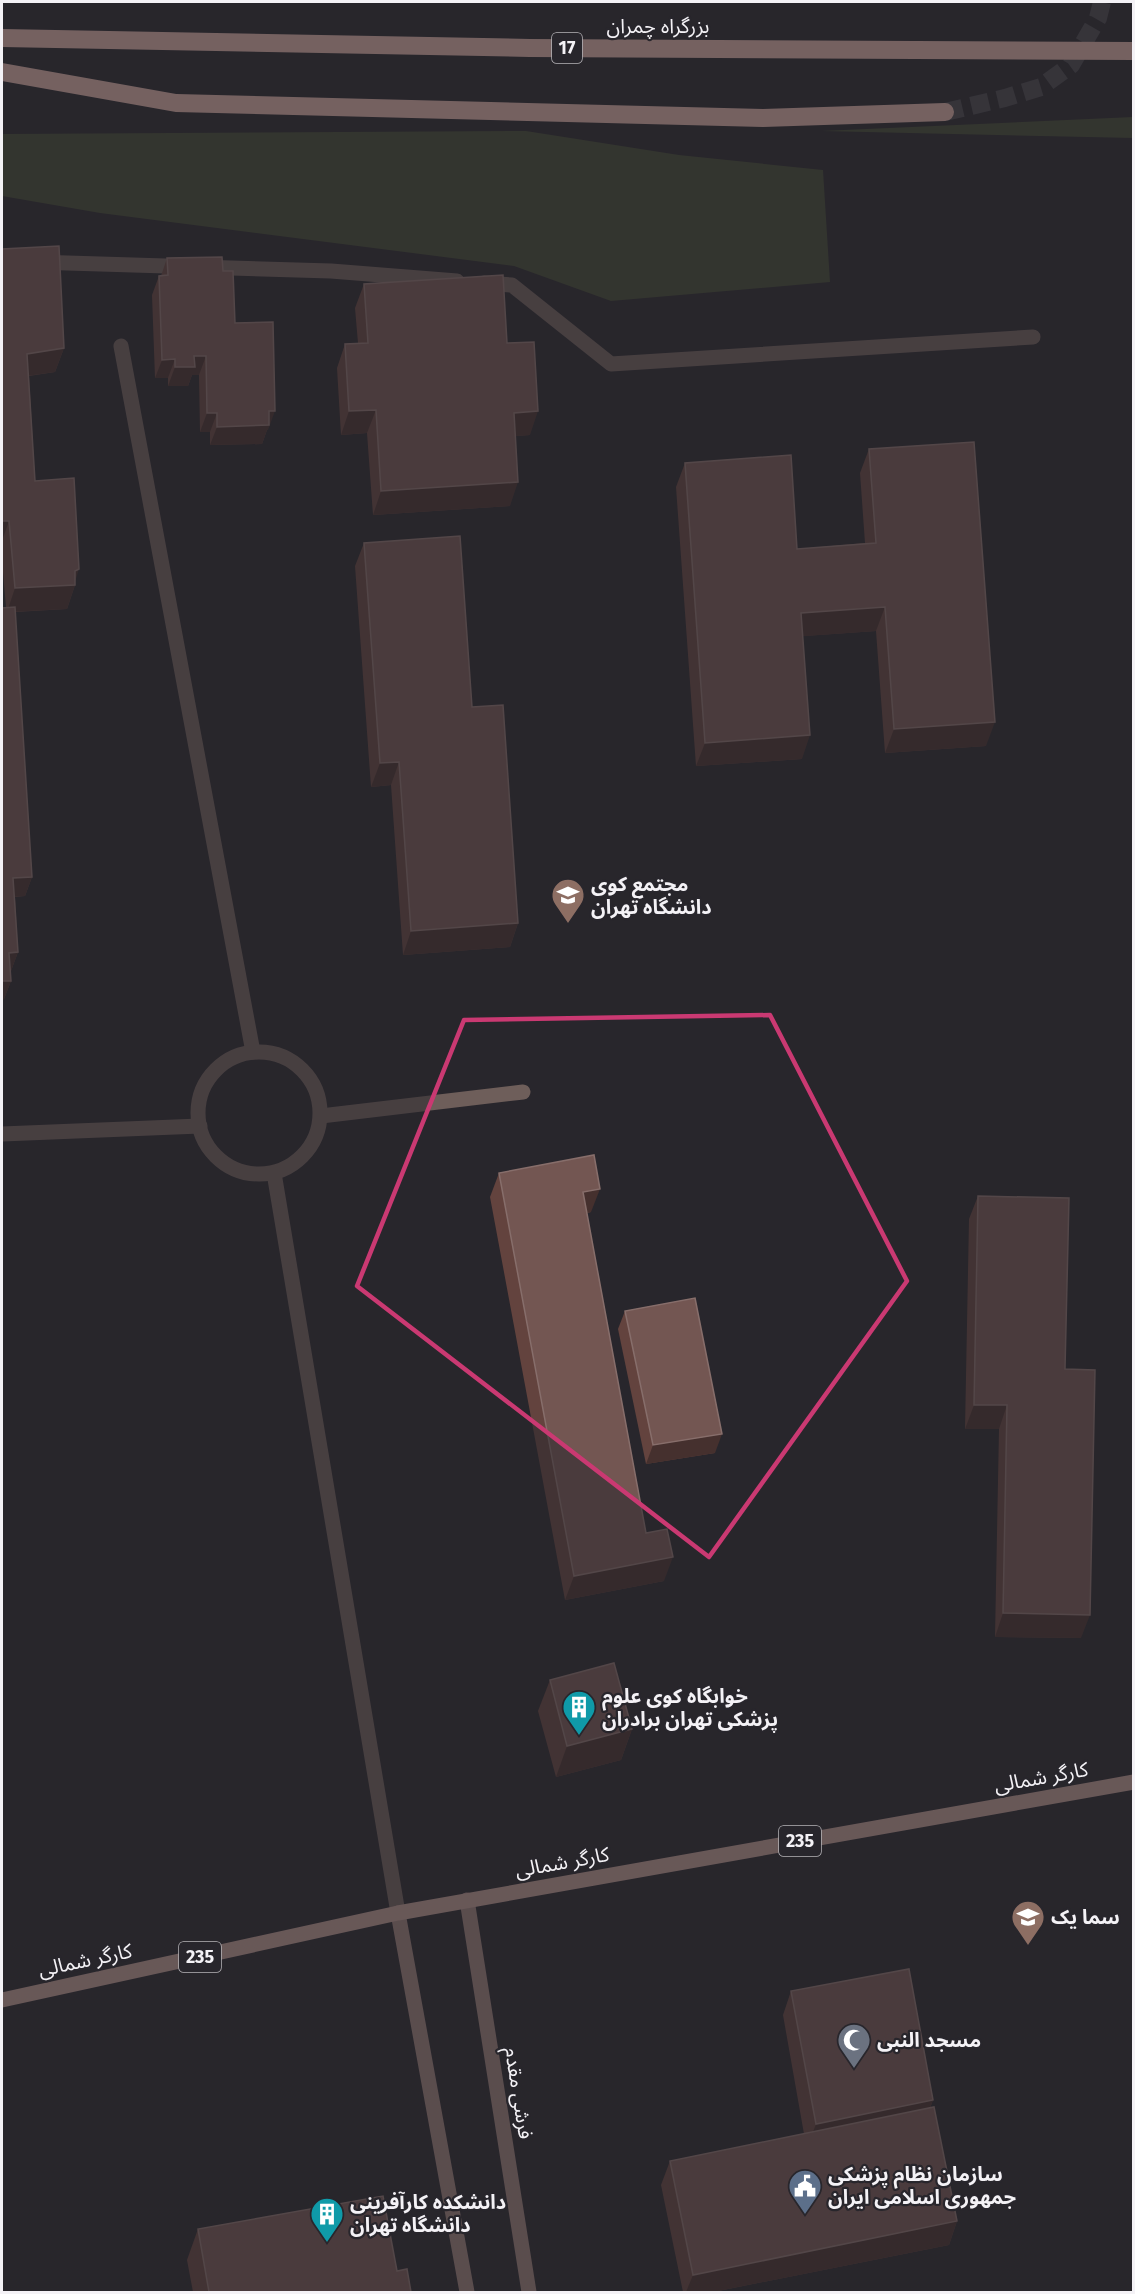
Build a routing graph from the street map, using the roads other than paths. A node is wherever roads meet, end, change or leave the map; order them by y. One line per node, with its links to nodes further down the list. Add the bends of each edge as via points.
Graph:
1 (2, 38): 2 (highway, بزرگراه چمران / 17, via 530,48)
2 (1134, 51)
3 (2, 72): 4 (highway, via 176,103 763,118)
4 (945, 112)
5 (2, 261): 6 (lane, via 331,271 512,285 611,364)
6 (1033, 336)
7 (122, 346): 8 (lane)
8 (253, 1052): 10 (lane, via 274,1054 301,1069 318,1095); 11 (lane, via 233,1058 216,1070 204,1087 199,1106)
9 (523, 1092): 10 (lane)
10 (321, 1116): 13 (lane, via 316,1136 306,1152 292,1165)
11 (200, 1126): 12 (lane); 13 (lane, via 206,1144 235,1170)
12 (2, 1134)
13 (274, 1173): 16 (lane)
14 (1134, 1782): 15 (main road, کارگر شمالی / 235)
15 (467, 1900): 16 (main road, کارگر شمالی / 235); 19 (street, فرشی مقدم)
16 (398, 1913): 17 (main road, کارگر شمالی / 235); 18 (street)
17 (2, 2000)
18 (467, 2292)
19 (530, 2292)

